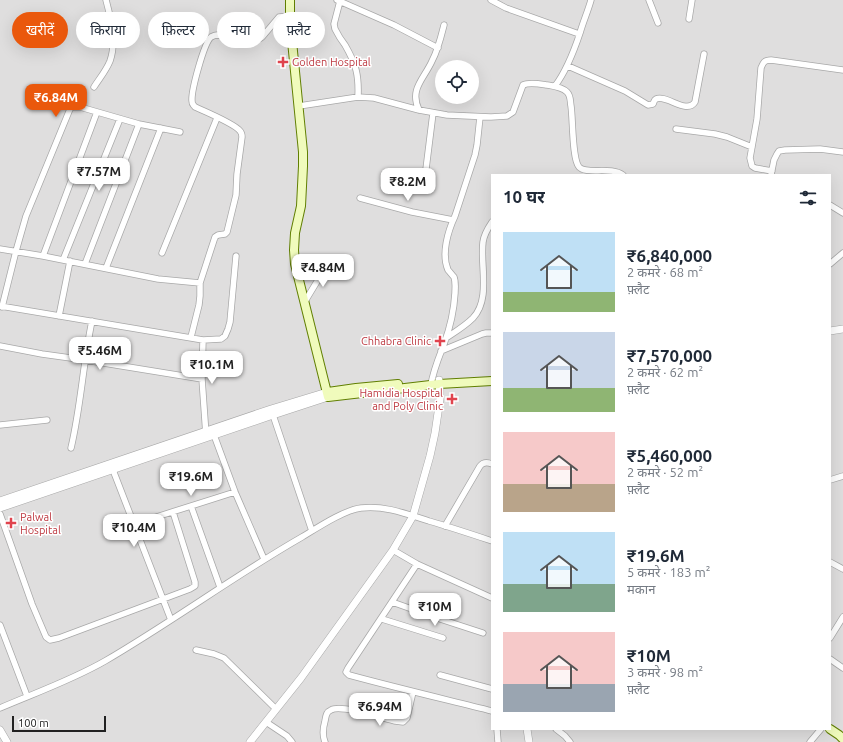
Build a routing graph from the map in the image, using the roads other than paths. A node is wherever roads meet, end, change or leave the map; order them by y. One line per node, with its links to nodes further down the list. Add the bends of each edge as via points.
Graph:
1 (106, 0): 20 (street, via 113,33 112,54)
2 (290, 0): 8 (main road)
3 (491, 0): 13 (street, via 506,8)
4 (591, 0): 13 (street)
5 (650, 0): 10 (street)
6 (692, 0): 9 (street)
7 (338, 1): 15 (street, via 394,25); 21 (street, via 334,24 358,76)
8 (290, 12)
9 (689, 19)
10 (658, 23)
11 (273, 24): 27 (street, via 261,39 217,35 211,37 201,57 192,104)
12 (444, 25): 15 (street)
13 (579, 34): 17 (street)
14 (293, 48): 22 (main road)
15 (438, 48): 23 (street, via 417,88 415,103)
16 (704, 54): 17 (street, via 696,102 690,106 661,98 648,105 625,91)
17 (568, 66): 19 (street)
18 (843, 70): 33 (street, via 765,60 761,68)
19 (555, 86): 26 (street, via 526,84 522,87 513,112 506,116); 37 (street, via 570,96 578,165 581,169 613,170)
20 (94, 87)
21 (358, 97): 22 (street); 23 (street, via 374,98)
22 (299, 106): 56 (main road, via 303,166 294,264)
23 (419, 110): 25 (street)
24 (97, 112): 28 (street); 44 (street, via 80,107 70,109 26,216); 47 (street)
25 (433, 113): 26 (street); 35 (street, via 425,171)
26 (480, 117): 41 (street, via 475,155)
27 (217, 118): 45 (street); 55 (street, via 237,128 242,137 236,195 227,232 215,237)
28 (120, 119): 29 (street); 49 (street)
29 (139, 124): 30 (street); 52 (street)
30 (161, 128): 32 (street); 54 (street)
31 (676, 129): 33 (street, via 727,137)
32 (180, 132)
33 (752, 148): 36 (street, via 752,166)
34 (843, 152): 36 (street, via 820,149 779,151)
35 (406, 173)
36 (771, 173)
37 (621, 174)
38 (360, 198): 41 (street)
39 (831, 206): 40 (street)
40 (843, 213)
41 (453, 220): 64 (street, via 445,253 448,269 455,281 455,294)
42 (491, 223): 64 (street, via 483,242 484,285 479,309 474,317)
43 (0, 249): 44 (street)
44 (16, 252): 47 (street); 57 (street)
45 (162, 253)
46 (843, 254): 51 (street)
47 (42, 256): 49 (street)
48 (236, 256): 65 (street, via 228,329 221,340)
49 (63, 260): 50 (street)
50 (70, 261): 52 (street); 58 (street)
51 (831, 263)
52 (85, 264): 54 (street)
53 (327, 265): 56 (street)
54 (106, 268): 55 (street, via 158,279)
55 (200, 283): 63 (street, via 199,305)
56 (304, 303): 73 (main road)
57 (1, 306): 58 (street)
58 (59, 316): 59 (street)
59 (92, 321): 63 (street); 68 (street)
60 (843, 329): 61 (street)
61 (831, 331)
62 (491, 333): 67 (street, via 482,334)
63 (191, 337): 65 (street)
64 (446, 338): 67 (street)
65 (203, 340): 70 (street)
66 (0, 346): 68 (street)
67 (441, 351): 72 (street)
68 (85, 360): 70 (street); 78 (street)
69 (491, 376): 72 (main road)
70 (202, 379): 77 (street)
71 (491, 381): 72 (main road)
72 (435, 382): 73 (main road, via 356,388); 89 (street, via 440,399 435,433)
73 (328, 395): 74 (street); 77 (street, via 271,409)
74 (273, 415): 77 (street); 92 (street)
75 (47, 420): 76 (street)
76 (0, 425)
77 (209, 435): 80 (street); 83 (street); 84 (street)
78 (71, 448)
79 (491, 464): 91 (street, via 487,462 480,466)
80 (113, 470): 86 (street); 101 (street)
81 (843, 476): 82 (street)
82 (831, 480)
83 (235, 492): 85 (street); 95 (street)
84 (0, 501)
85 (191, 506): 87 (street); 99 (street)
86 (0, 508)
87 (173, 512): 90 (street); 101 (street, via 195,586)
88 (0, 514): 101 (street, via 32,604 49,640)
89 (413, 516): 91 (street); 92 (street, via 375,507 360,508 346,512); 94 (street)
90 (153, 518)
91 (445, 526): 93 (street)
92 (312, 531): 95 (street)
93 (491, 541)
94 (393, 550): 97 (street); 118 (street, via 297,684)
95 (264, 559): 99 (street)
96 (831, 563): 98 (street)
97 (417, 564): 100 (street); 102 (street)
98 (843, 569)
99 (220, 587): 105 (street)
100 (491, 598)
101 (162, 599): 105 (street)
102 (392, 602): 104 (street); 107 (street)
103 (843, 617): 108 (street)
104 (382, 619): 109 (street); 115 (street, via 346,672 349,675)
105 (171, 620): 116 (street, via 104,661)
106 (0, 624): 116 (street)
107 (483, 633)
108 (831, 637)
109 (442, 638)
110 (196, 650): 118 (street, via 224,658)
111 (831, 660): 112 (street)
112 (843, 668)
113 (440, 675): 114 (street)
114 (491, 689)
115 (413, 692): 119 (street); 131 (street, via 408,718 403,722 347,709 328,711 323,735)
116 (28, 696): 117 (street)
117 (0, 708)
118 (276, 709): 120 (street)
119 (491, 711)
120 (266, 722): 129 (street); 130 (street)
121 (831, 729): 127 (main road)
122 (0, 730): 128 (street)
123 (497, 730): 132 (street)
124 (527, 730): 133 (street)
125 (557, 730): 134 (street)
126 (820, 730): 135 (street)
127 (843, 739)
128 (7, 742)
129 (250, 742)
130 (292, 742)
131 (325, 742)
132 (498, 742)
133 (529, 742)
134 (570, 742)
135 (810, 742)

